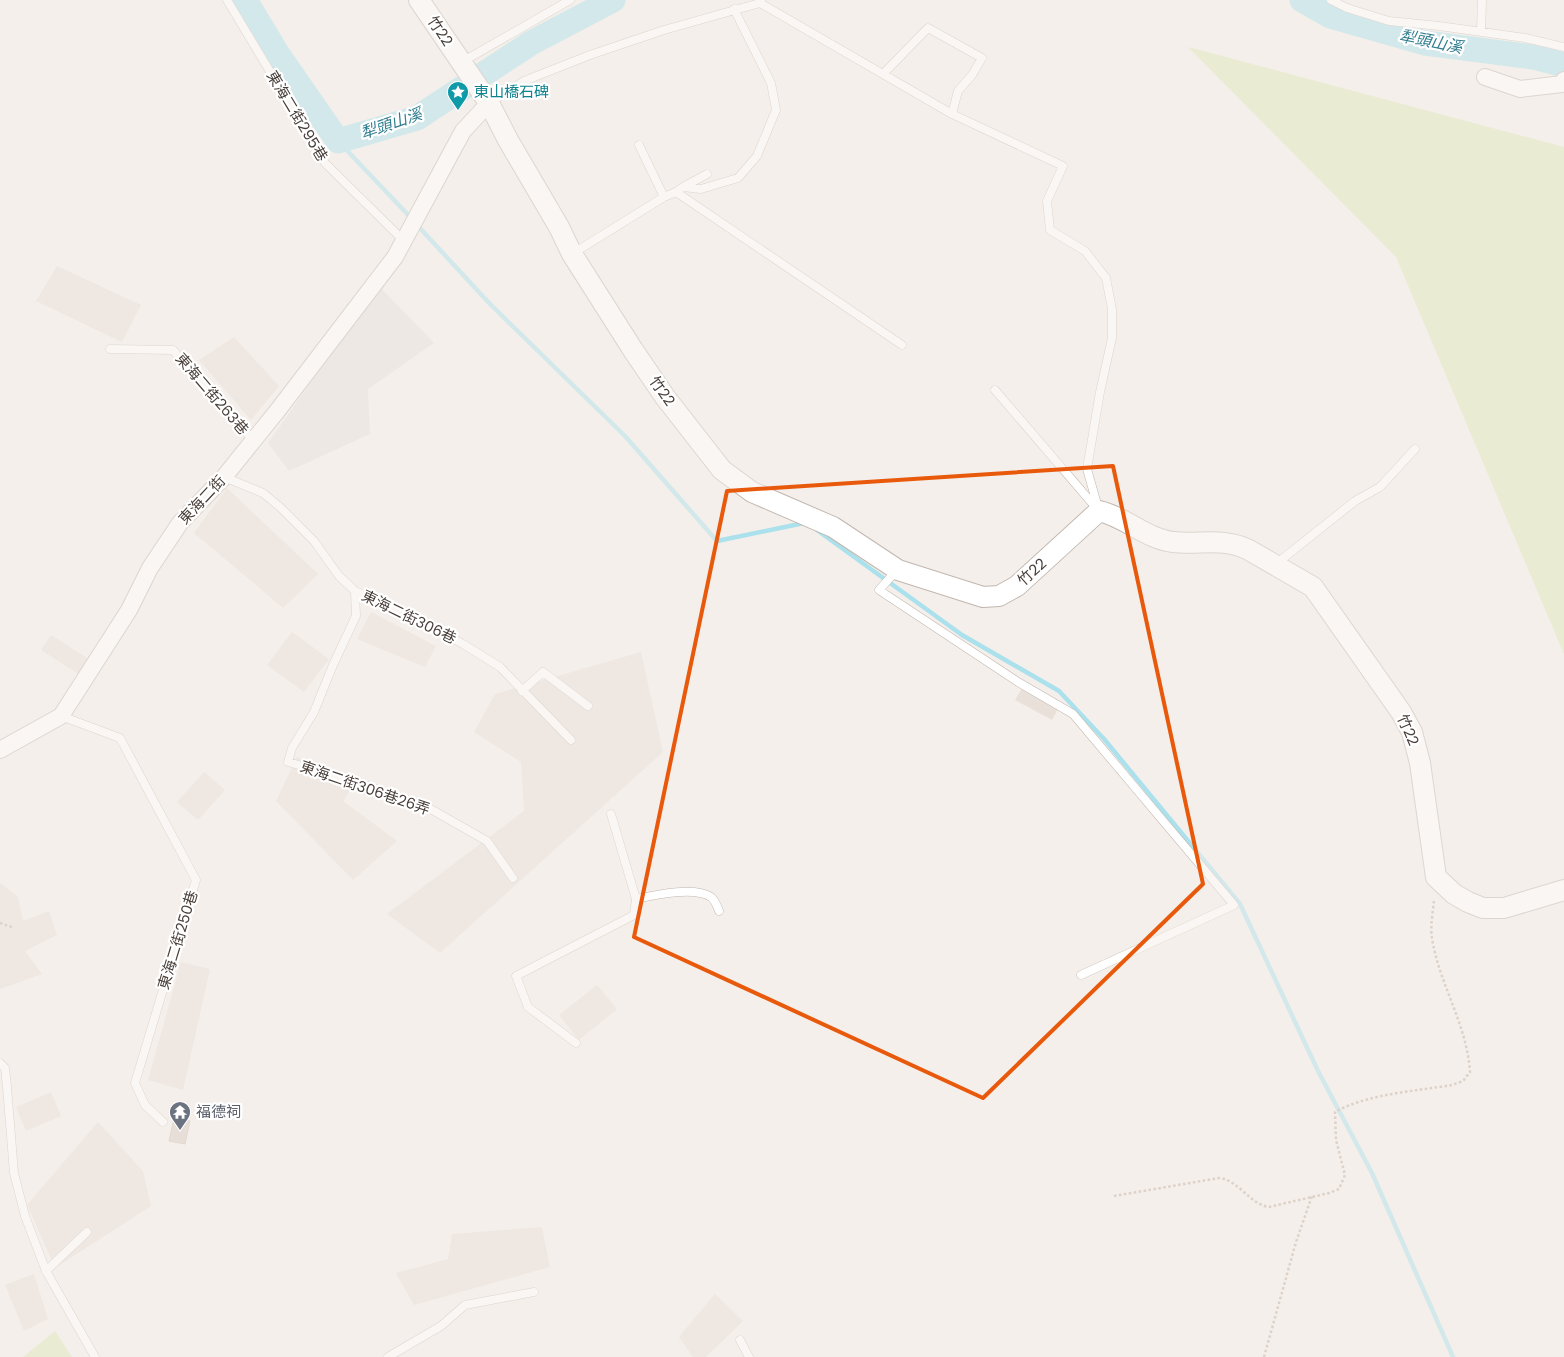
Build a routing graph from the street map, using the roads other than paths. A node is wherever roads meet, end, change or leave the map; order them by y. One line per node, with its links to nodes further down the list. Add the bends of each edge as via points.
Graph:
1 (227, 0): 21 (lane, 東海二街295巷, via 324,163)
2 (419, 0): 10 (street, 竹22 / 竹22)
3 (570, 0): 10 (lane)
4 (1331, 0): 8 (lane, via 1389,20)
5 (1482, 0): 8 (lane)
6 (760, 1): 7 (lane); 11 (lane)
7 (734, 9): 14 (lane, via 664,30 524,80); 18 (lane, via 771,83 776,110 757,156 738,178 701,189)
8 (1481, 32): 9 (lane)
9 (1564, 47)
10 (460, 62): 14 (street, 竹22)
11 (883, 74): 15 (lane); 15 (lane, via 928,28 982,58 958,91)
12 (1485, 77): 13 (street, via 1520,89)
13 (1563, 84)
14 (489, 103): 21 (street, 東海二街, via 463,132); 22 (street, 竹22 / 竹22)
15 (952, 114): 29 (lane, via 1062,166 1048,201 1050,230 1085,251 1106,278 1112,309 1112,338 1087,469)
16 (640, 145): 20 (lane)
17 (707, 174): 18 (lane)
18 (683, 187): 19 (lane)
19 (676, 192): 20 (lane); 23 (lane)
20 (664, 197): 22 (lane)
21 (404, 241): 26 (street, 東海二街)
22 (572, 254): 31 (street, 竹22 / 竹22, via 665,397 722,470 752,492 833,527)
23 (902, 345)
24 (110, 348): 26 (lane, 東海二街263巷, via 174,350)
25 (995, 390): 29 (lane)
26 (254, 441): 28 (street, 東海二街)
27 (1415, 449): 30 (lane, via 1380,488 1355,501)
28 (224, 477): 32 (lane, 東海二街306巷, via 263,493 281,508 314,541 339,576); 35 (street, 東海二街, via 175,530 150,568 129,610)
29 (1099, 511): 30 (street, 竹22 / 竹22, via 1157,538 1174,542 1239,545); 31 (street, 竹22 / 竹22, via 1017,586 999,596 983,598)
30 (1274, 565): 40 (street, 竹22 / 竹22, via 1313,587 1412,732 1420,763 1436,877 1454,894 1483,908 1504,908)
31 (898, 570): 43 (lane, via 879,590 1018,682 1073,714 1234,905)
32 (355, 591): 33 (lane, 東海二街306巷, via 463,644 500,667); 39 (lane, 東海二街306巷26弄, via 356,616 288,762 427,807 487,841)
33 (522, 691): 34 (lane, via 543,672); 36 (lane, 東海二街306巷)
34 (588, 706)
35 (61, 716): 37 (street, 東海二街); 46 (lane, 東海二街250巷, via 120,738 196,880 136,1083 145,1105)
36 (571, 740)
37 (0, 750)
38 (611, 814): 41 (lane)
39 (512, 878)
40 (1564, 890)
41 (636, 899): 42 (lane, via 673,892 703,894 713,899); 44 (lane, via 634,916 516,976 528,1007)
42 (719, 911)
43 (1081, 975)
44 (576, 1043)
45 (0, 1062): 48 (lane, via 6,1078 14,1173 25,1216)
46 (163, 1122)
47 (87, 1232): 48 (lane)
48 (46, 1271): 51 (lane)
49 (534, 1292): 52 (lane, via 465,1305 442,1326)
50 (740, 1340): 53 (lane)
51 (95, 1357)
52 (388, 1357)
53 (749, 1357)

